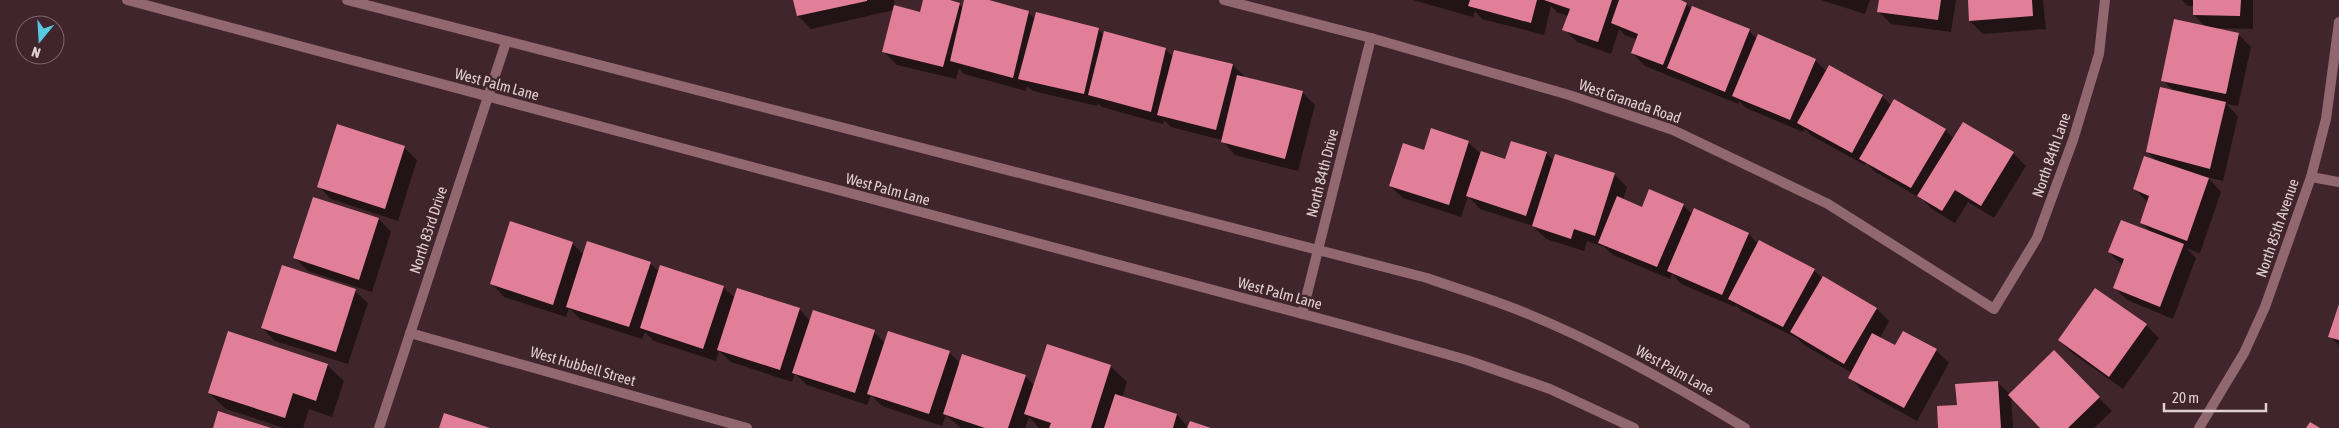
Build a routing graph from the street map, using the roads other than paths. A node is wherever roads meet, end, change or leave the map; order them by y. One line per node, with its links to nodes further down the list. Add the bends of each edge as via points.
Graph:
1 (127, 0): 8 (street, West Palm Lane)
2 (347, 0): 7 (street, West Palm Lane)
3 (1224, 0): 6 (street, West Granada Road)
4 (2105, 0): 12 (street, North 84th Lane, via 2099,54 2073,140 2037,238)
5 (2339, 22): 9 (street, North 85th Avenue, via 2326,118)
6 (1371, 38): 11 (street, North 84th Drive); 12 (street, West Granada Road, via 1569,95 1673,130 1828,204)
7 (506, 42): 8 (street, North 83rd Drive); 11 (street, West Palm Lane)
8 (488, 98): 13 (street, West Palm Lane); 14 (street, North 83rd Drive)
9 (2311, 177): 10 (street); 19 (street, North 85th Avenue, via 2265,306 2244,353)
10 (2339, 182)
11 (1319, 250): 13 (street, North 84th Drive); 18 (street, West Palm Lane, via 1427,278 1528,314 1672,383)
12 (1994, 309)
13 (1302, 314): 17 (street, West Palm Lane, via 1467,360 1550,389)
14 (410, 334): 15 (street, North 83rd Drive); 16 (street, West Hubbell Street)
15 (380, 428)
16 (747, 428)
17 (1634, 428)
18 (1745, 428)
19 (2199, 428)

